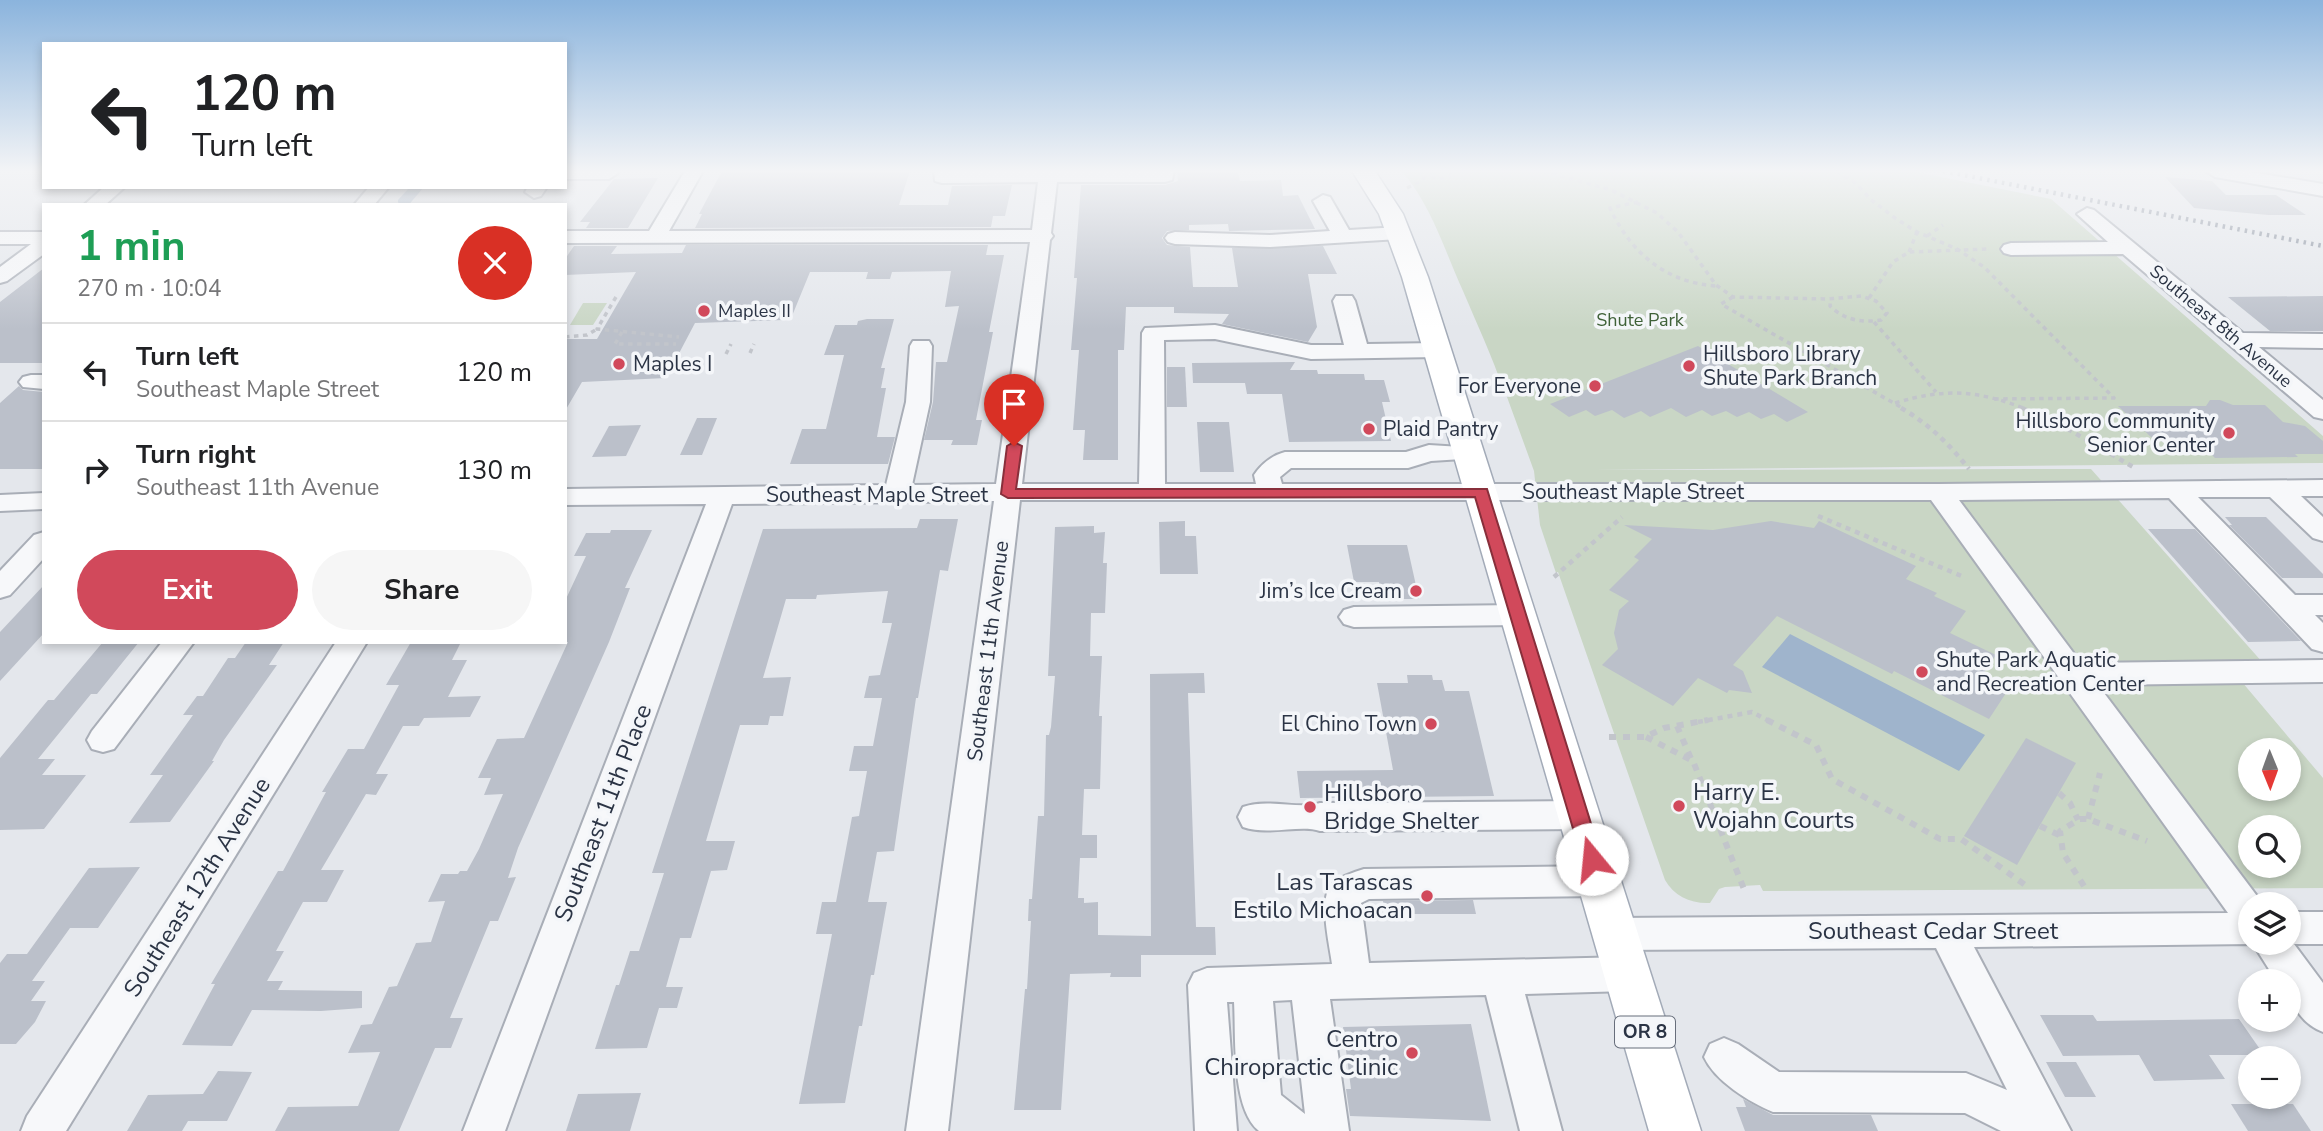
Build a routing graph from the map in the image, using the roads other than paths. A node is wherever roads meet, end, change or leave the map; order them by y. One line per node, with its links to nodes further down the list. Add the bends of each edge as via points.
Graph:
1 (663, 224): 10 (street)
2 (1044, 224): 7 (street, Southeast 11th Avenue)
3 (1335, 224): 8 (street)
4 (1395, 224): 6 (main road, OR 8)
5 (2099, 224): 15 (street, Southeast 8th Avenue)
6 (1399, 233): 8 (street); 22 (main road, OR 8)
7 (1043, 236): 10 (street); 35 (street, Southeast 11th Avenue)
8 (1342, 236): 13 (street, via 1270,241)
9 (567, 237): 10 (street)
10 (655, 237)
11 (0, 238): 12 (street)
12 (42, 238)
13 (1175, 238)
14 (42, 246): 17 (street)
15 (2128, 248): 16 (street); 19 (street, Southeast 8th Avenue)
16 (2011, 249)
17 (0, 278)
18 (1344, 301): 23 (street)
19 (2238, 340): 20 (street); 24 (street, Southeast 8th Avenue)
20 (2323, 341)
21 (921, 346): 36 (street, via 915,408)
22 (1438, 350): 23 (street); 25 (main road, OR 8)
23 (1357, 351): 30 (street, via 1311,352 1214,332 1153,333)
24 (2323, 412)
25 (1469, 453): 26 (street); 33 (main road, OR 8)
26 (1378, 460): 31 (street, via 1285,460 1267,475); 32 (street)
27 (2323, 488): 28 (street, Southeast Maple Street)
28 (2277, 489): 29 (street, Southeast Maple Street); 41 (street)
29 (2176, 490): 34 (street, Southeast Maple Street); 45 (street)
30 (1152, 492): 31 (street, Southeast Maple Street); 35 (street, Southeast Maple Street)
31 (1270, 492): 32 (street, Southeast Maple Street)
32 (1386, 492): 33 (street, Southeast Maple Street)
33 (1481, 492): 34 (street, Southeast Maple Street); 46 (main road, OR 8)
34 (1939, 492): 52 (street)
35 (1008, 494): 36 (street, Southeast Maple Street); 72 (street, Southeast 11th Avenue)
36 (897, 495): 37 (street, Southeast Maple Street)
37 (722, 496): 38 (street, Southeast Maple Street); 71 (street, Southeast 11th Place)
38 (567, 497)
39 (42, 501): 40 (street)
40 (0, 503)
41 (2323, 532)
42 (42, 543): 43 (street)
43 (0, 588)
44 (2323, 605): 45 (street)
45 (2288, 606): 48 (street)
46 (1518, 615): 47 (street); 54 (main road, OR 8)
47 (1354, 617)
48 (2323, 641)
49 (177, 644): 53 (street)
50 (351, 644): 70 (street, Southeast 12th Avenue)
51 (2323, 671): 52 (street)
52 (2073, 674): 57 (street)
53 (103, 740)
54 (1579, 815): 55 (street); 56 (main road, OR 8)
55 (1255, 817)
56 (1599, 881): 62 (main road, OR 8); 65 (street, via 1364,884 1344,895)
57 (2238, 899)
58 (2301, 928): 59 (street)
59 (2323, 928)
60 (2238, 929): 61 (street, Southeast Cedar Street)
61 (1946, 931): 62 (street, Southeast Cedar Street); 79 (street)
62 (1621, 954): 64 (street, Southeast Cedar Street); 77 (main road, OR 8)
63 (2280, 955): 68 (street)
64 (1501, 977): 65 (street, Southeast Cedar Street); 76 (street)
65 (1353, 981): 66 (street, Southeast Cedar Street)
66 (1309, 982): 67 (street, Southeast Cedar Street); 75 (street)
67 (1252, 984): 73 (street, Southeast Cedar Street, via 1207,985); 74 (street, via 1261,1101)
68 (2323, 1014)
69 (1724, 1057): 78 (street, via 1773,1092 1966,1093 2009,1111)
70 (42, 1131)
71 (484, 1131)
72 (927, 1131)
73 (1216, 1131)
74 (1293, 1131)
75 (1328, 1131)
76 (1541, 1131)
77 (1675, 1131)
78 (2033, 1131)
79 (2050, 1131)

